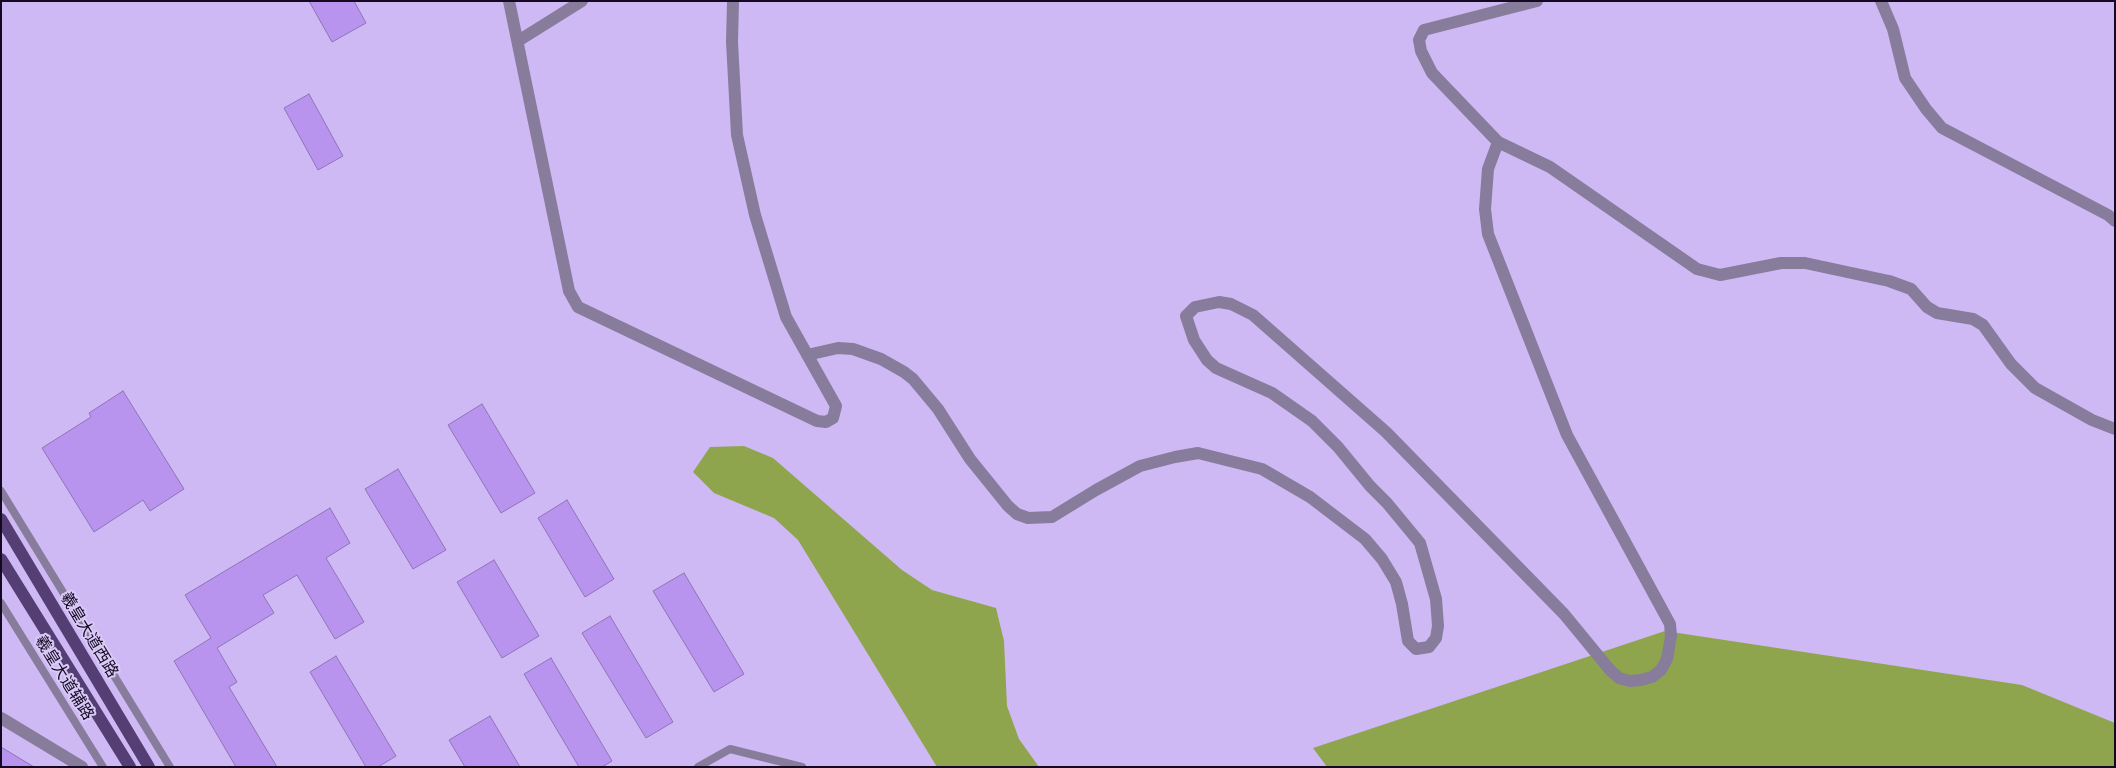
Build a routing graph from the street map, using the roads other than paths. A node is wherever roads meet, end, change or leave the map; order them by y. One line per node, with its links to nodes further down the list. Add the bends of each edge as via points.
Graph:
1 (509, 1): 6 (street)
2 (582, 1): 6 (street)
3 (733, 1): 9 (street, via 737,136 755,216 786,318)
4 (1537, 1): 7 (street, via 1430,28 1424,30 1419,40 1432,73)
5 (1882, 1): 8 (street, via 1894,29 1905,78 1942,128)
6 (518, 41): 9 (street, via 569,292 578,307 826,422 835,414 836,406)
7 (1498, 142): 9 (street, via 1488,169 1485,209 1488,234 1567,435 1670,624 1667,659 1652,677 1630,681 1610,670 1564,614 1386,432 1253,315 1231,304 1219,302 1195,307 1186,316 1194,340 1216,368 1272,393 1312,421 1420,543 1436,599 1438,626 1436,638 1429,647 1416,649 1408,640 1396,582 1366,539 1310,497 1267,472 1198,454 1175,457 1140,466 1052,517 1028,518 1008,506 970,459 938,409 904,372 881,358 853,349 838,348); 10 (street, via 1550,167 1697,269 1720,275 1781,263 1805,263 1889,281 1911,289 1937,313 1973,319 1983,325 2011,364 2036,388 2092,420)
8 (2115, 221)
9 (808, 355)
10 (2115, 429)
11 (1, 490): 20 (lane)
12 (1, 519): 19 (main road, 羲皇大道西路)
13 (1, 559): 18 (main road, 羲皇大道西路)
14 (1, 603): 17 (lane, 羲皇大道辅路)
15 (1, 718): 16 (street)
16 (82, 767)
17 (103, 767)
18 (130, 767)
19 (149, 767)
20 (170, 767)
21 (698, 767): 22 (lane, via 730,749)
22 (802, 767)

